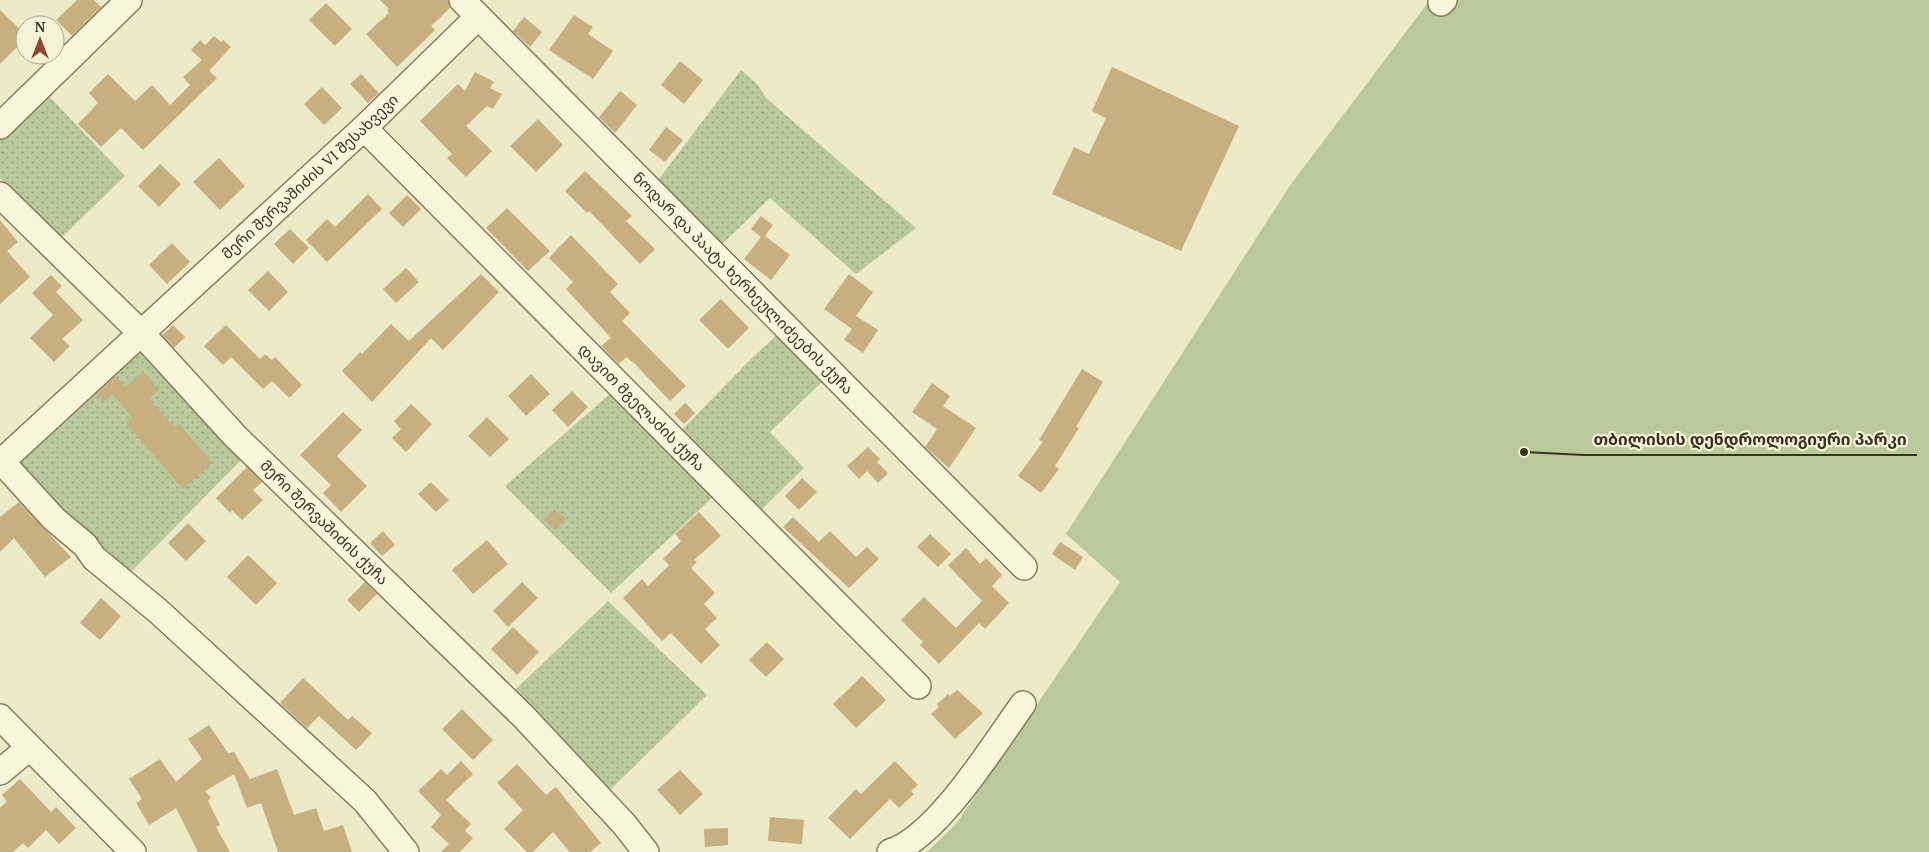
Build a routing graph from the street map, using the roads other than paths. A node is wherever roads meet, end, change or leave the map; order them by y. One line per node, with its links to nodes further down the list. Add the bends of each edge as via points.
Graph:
1 (129, 0): 3 (street)
2 (470, 8): 4 (street, მერი შერვაშიძის VI შესახვევი); 8 (street, ნოდარ და პაატა ხერხეულიძეების ქუჩა)
3 (0, 126)
4 (364, 128): 6 (street, მერი შერვაშიძის VI შესახვევი); 9 (street, დავით მგელაძის ქუჩა)
5 (0, 196): 6 (street, მერი შერვაშიძის ქუჩა)
6 (142, 334): 7 (street, მერი შერვაშიძის VI შესახვევი); 16 (street, მერი შერვაშიძის ქუჩა, via 235,436 524,717)
7 (1, 462): 15 (street, via 54,519 85,545 94,558 158,611 365,801)
8 (1024, 567)
9 (918, 686)
10 (1023, 704): 17 (street, via 948,808 899,850)
11 (0, 717): 12 (street)
12 (29, 748): 13 (street); 14 (street)
13 (0, 772)
14 (133, 852)
15 (406, 852)
16 (646, 852)
17 (890, 852)

